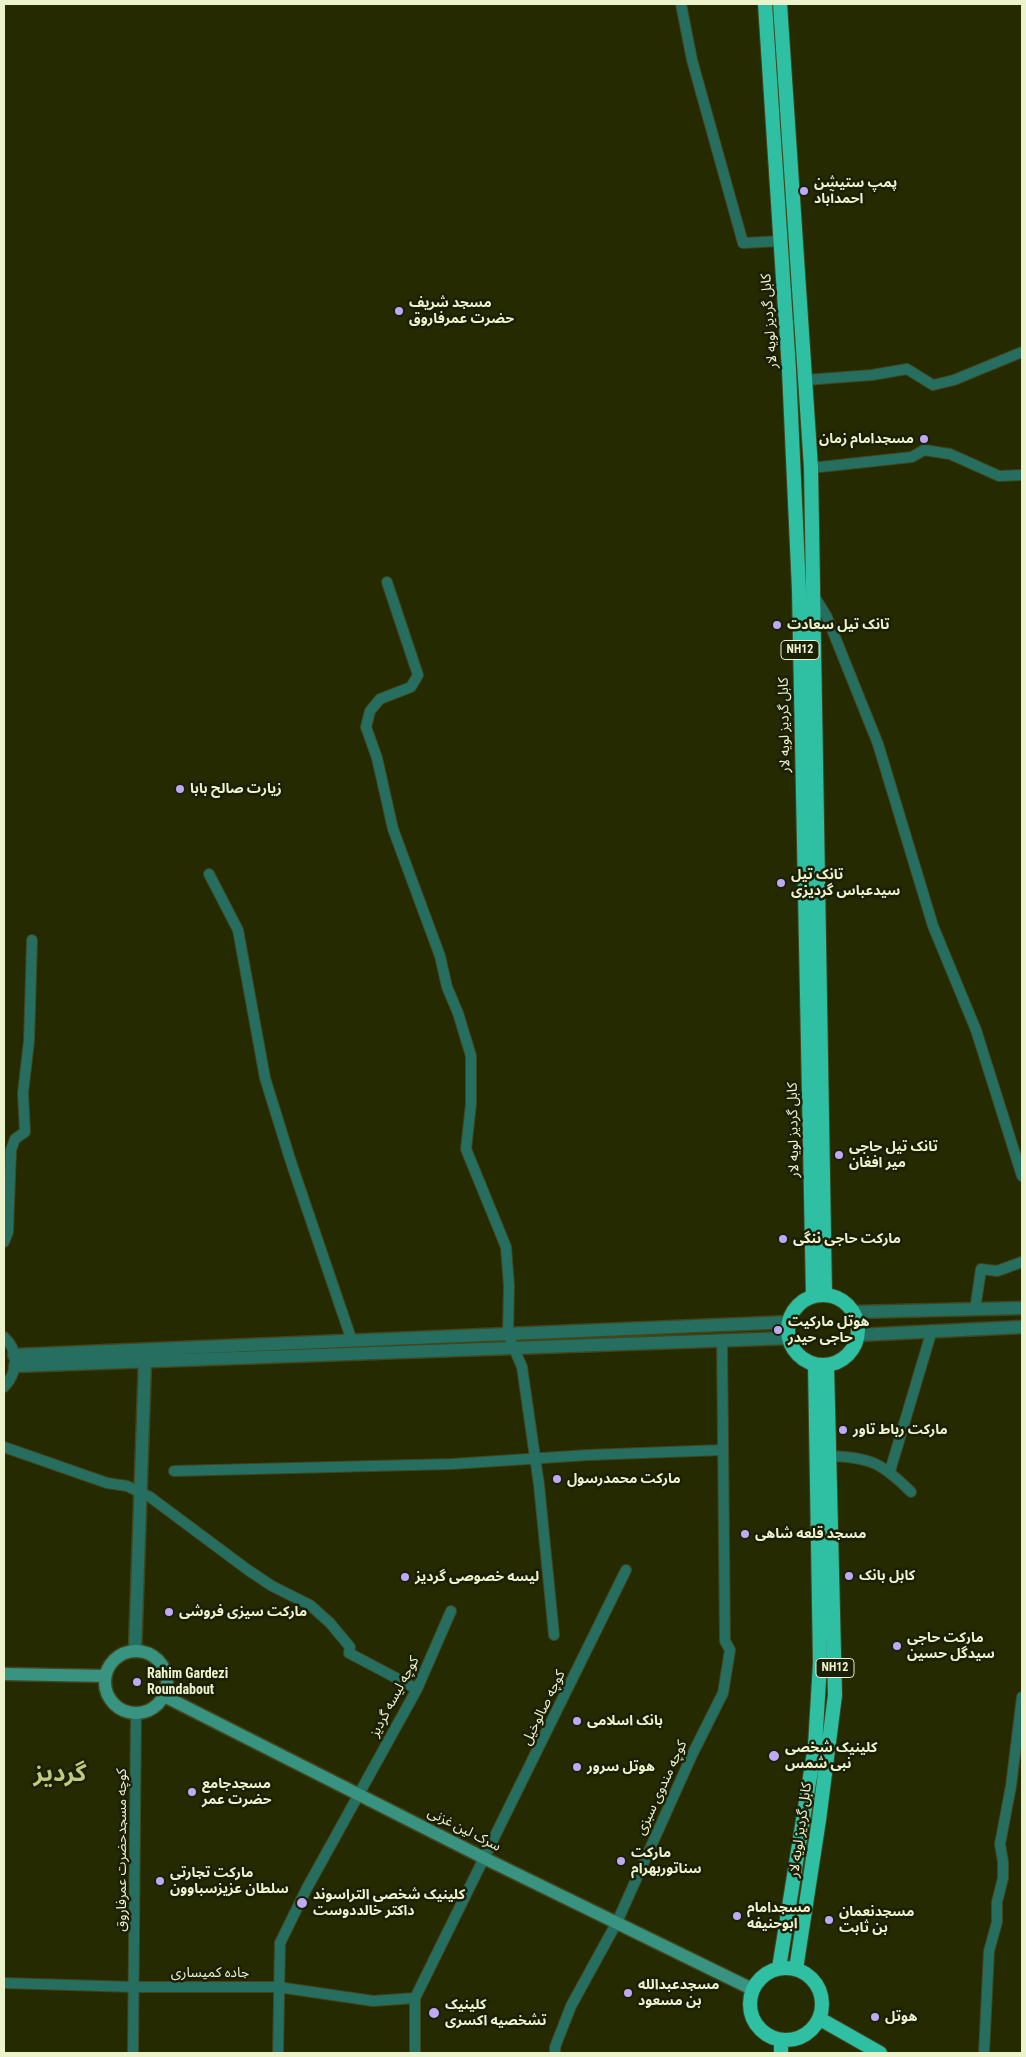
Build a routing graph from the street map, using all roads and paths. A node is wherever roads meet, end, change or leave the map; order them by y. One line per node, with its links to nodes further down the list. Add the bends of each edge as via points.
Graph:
1 (681, 4): 4 (street, via 692,60 743,243)
2 (765, 4): 4 (highway, کابل گردیز لویه لار / NH12)
3 (780, 4): 6 (highway, کابل گردیز لویه لار / NH12)
4 (781, 241): 16 (highway, کابل گردیز لویه لار / NH12, via 799,590)
5 (1022, 352): 6 (street, via 954,380 933,385 906,369)
6 (805, 380): 7 (highway, کابل گردیز لویه لار / NH12)
7 (811, 468): 8 (street, via 912,457 924,450 950,454 1000,476); 10 (highway, کابل گردیز لویه لار / NH12)
8 (1022, 475)
9 (387, 582): 23 (street, via 418,675 411,688 380,699 370,710 366,727 377,758 393,829 440,956 471,1056 471,1104 466,1149 506,1247)
10 (812, 593): 13 (street, via 827,617 878,744 933,926 976,1030); 16 (highway, کابل گردیز لویه لار / NH12)
11 (209, 874): 27 (street, via 238,930 265,1078)
12 (32, 940): 14 (street, via 30,1041 23,1093 25,1132 15,1139 11,1150 8,1232)
13 (1022, 1176)
14 (4, 1242)
15 (1022, 1262): 18 (street, via 997,1271 981,1269)
16 (819, 1296): 19 (highway, via 836,1298); 20 (highway, via 803,1301 795,1309)
17 (1022, 1308): 18 (street)
18 (976, 1310): 19 (street)
19 (854, 1312): 24 (highway)
20 (790, 1322): 23 (street); 26 (highway)
21 (1022, 1327): 22 (street)
22 (932, 1330): 24 (street); 38 (street)
23 (508, 1334): 27 (street); 29 (street)
24 (858, 1335): 32 (highway, via 848,1355 838,1362)
25 (4, 1337): 30 (street)
26 (790, 1338): 28 (street); 32 (highway, via 796,1352 804,1359)
27 (352, 1340): 30 (street)
28 (722, 1340): 29 (street); 35 (street)
29 (514, 1348): 31 (street); 37 (street, via 522,1367)
30 (15, 1360): 31 (street); 33 (street, via 12,1376)
31 (145, 1361): 40 (street)
32 (821, 1364): 36 (highway, کابل گردیز لویه لار / NH12); 55 (highway, کابل گردیز لویه لار / NH12, via 820,1654 815,1746)
33 (4, 1386)
34 (4, 1447): 40 (street)
35 (722, 1450): 37 (street); 54 (street, کوچه مندوی سبزی, via 725,1640 730,1650 723,1693)
36 (829, 1456): 38 (street, via 858,1457); 56 (highway, کابل گردیز لویه لار / NH12, via 835,1694)
37 (536, 1458): 39 (street, via 452,1464); 44 (street)
38 (890, 1471): 41 (street)
39 (174, 1472)
40 (141, 1492): 45 (street); 48 (street, via 248,1570 310,1606 350,1647 349,1653)
41 (911, 1492)
42 (626, 1570): 53 (street, کوچه صالوخیل)
43 (451, 1611): 48 (street, کوچه لیسه گردیز)
44 (554, 1635)
45 (136, 1651): 47 (main road, via 116,1658); 49 (main road, via 156,1657 163,1665 167,1680)
46 (4, 1674): 47 (main road)
47 (106, 1676): 51 (main road, via 109,1697 126,1711)
48 (417, 1689): 52 (street, کوچه لیسه گردیز)
49 (164, 1696): 51 (main road, via 157,1705); 52 (main road, سرک لین غزنی)
50 (1022, 1698): 69 (street, via 1000,1844 1003,1878 989,1952)
51 (136, 1712): 58 (street, کوچه مسجدحضرت عمرفاروق)
52 (359, 1793): 53 (main road, سرک لین غزنی); 59 (street, کوچه لیسه گردیز, via 280,1943)
53 (486, 1858): 54 (main road, سرک لین غزنی); 61 (street, کوچه صالوخیل)
54 (616, 1922): 60 (main road, سرک لین غزنی); 67 (street, کوچه مندوی سبزی, via 571,2006 554,2047)
55 (779, 1968): 56 (highway); 60 (highway, via 768,1972)
56 (796, 1969): 62 (highway, via 811,1977 818,1986 822,1996)
57 (4, 1983): 58 (street, جاده کمیساری)
58 (134, 1987): 59 (street, جاده کمیساری); 64 (street, کوچه مسجدحضرت عمرفاروق)
59 (278, 1987): 61 (street, جاده کمیساری, via 373,2002); 65 (street, کوچه لیسه گردیز)
60 (752, 1989): 63 (highway, via 749,2000 753,2022 760,2031)
61 (416, 1998): 66 (street)
62 (820, 2019): 63 (highway, via 804,2036); 68 (highway)
63 (787, 2047)
64 (133, 2053)
65 (278, 2053)
66 (415, 2053)
67 (555, 2053)
68 (880, 2053)
69 (984, 2053)

